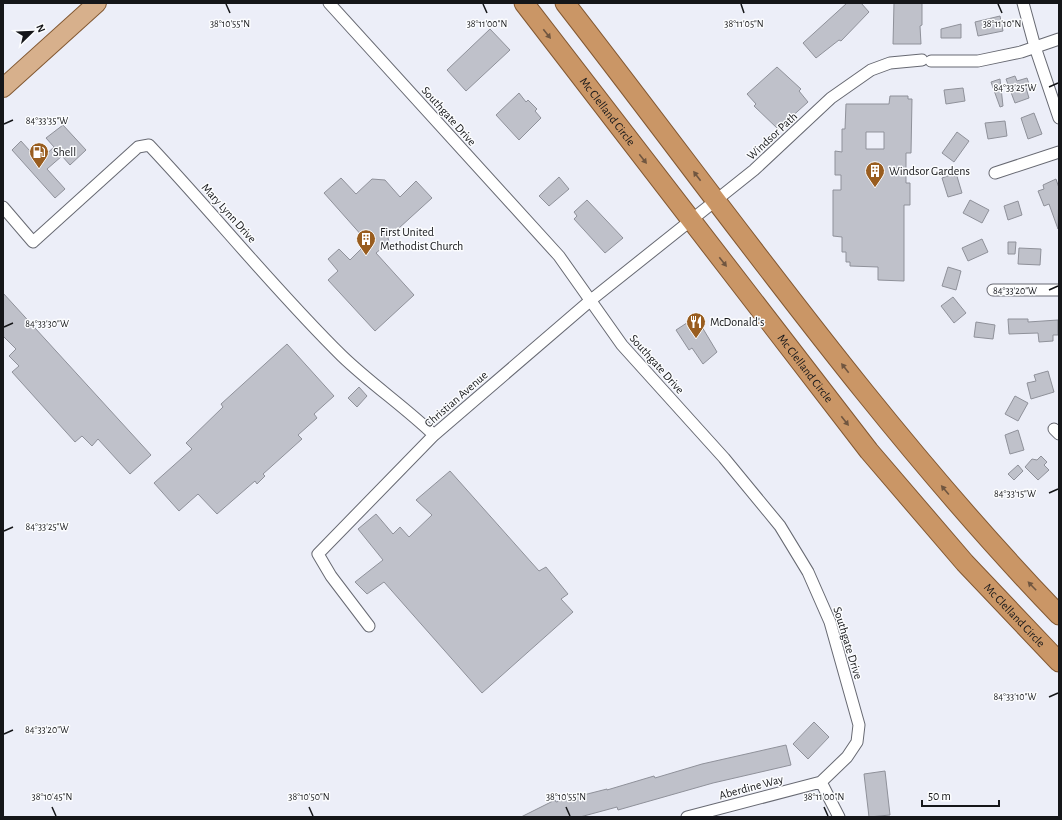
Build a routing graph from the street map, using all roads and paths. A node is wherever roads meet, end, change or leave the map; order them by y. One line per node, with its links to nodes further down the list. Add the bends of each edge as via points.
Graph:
1 (97, 3): 8 (main road)
2 (329, 3): 17 (street, Southgate Drive, via 559,256)
3 (524, 3): 14 (highway, Mc Clelland Circle, one-way to 14)
4 (565, 3): 12 (highway, one-way to 4)
5 (1022, 3): 7 (street)
6 (1059, 39): 7 (street, Windsor Path)
7 (1035, 47): 9 (street); 12 (street, Windsor Path, via 978,61 926,60 890,63 871,70 831,98)
8 (3, 88)
9 (1059, 118)
10 (1059, 152): 11 (street)
11 (995, 173)
12 (717, 202): 14 (street, Windsor Path); 19 (highway, one-way to 12, via 989,541 895,430)
13 (3, 207): 18 (street, Mary Lynn Drive, via 33,242 138,146 149,145 308,322 343,357 415,416)
14 (691, 221): 17 (street, Christian Avenue); 21 (highway, Mc Clelland Circle, one-way to 21, via 896,484 965,563)
15 (994, 290): 16 (street)
16 (1059, 290)
17 (590, 300): 18 (street, Christian Avenue); 22 (street, Southgate Drive, via 622,345 724,458 780,526 808,572 830,622 859,724 857,742 848,757)
18 (434, 435): 20 (street, Christian Avenue, via 318,554 331,576)
19 (1059, 614)
20 (369, 626)
21 (1059, 662)
22 (821, 782): 23 (street, Aberdine Way); 24 (street)
23 (687, 817)
24 (839, 817)

